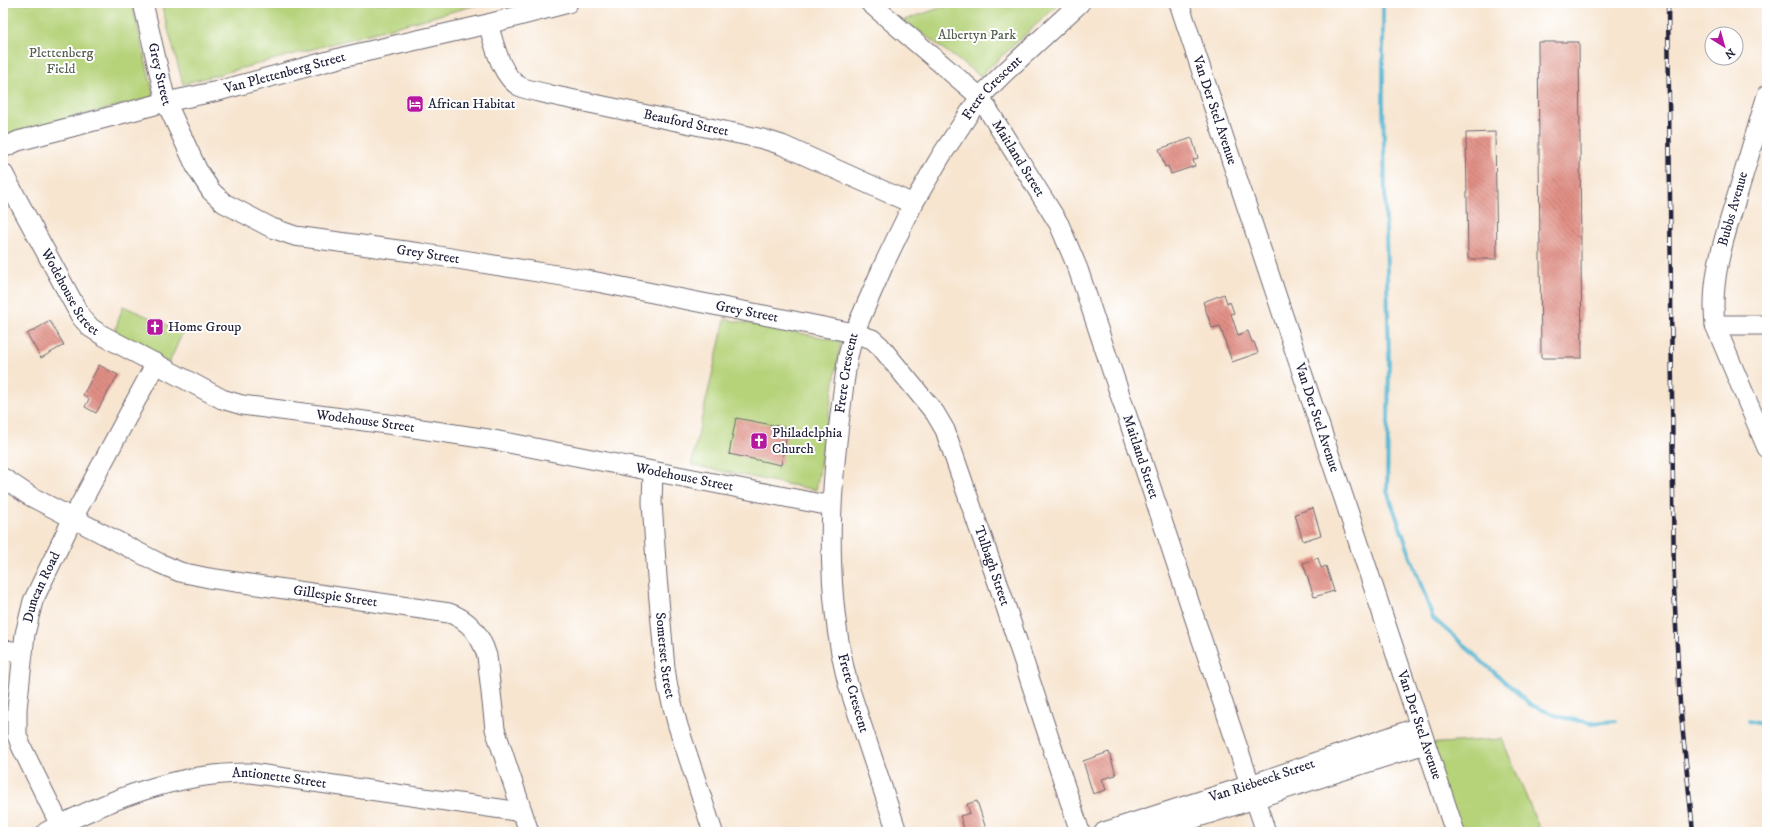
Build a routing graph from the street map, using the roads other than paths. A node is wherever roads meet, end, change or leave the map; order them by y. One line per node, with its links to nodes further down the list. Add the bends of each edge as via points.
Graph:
1 (143, 3): 9 (street, Grey Street)
2 (568, 3): 6 (street, Van Plettenberg Street)
3 (870, 3): 8 (street)
4 (1080, 3): 8 (street, Frere Crescent)
5 (1179, 3): 24 (street, Van Der Stel Avenue)
6 (488, 24): 9 (street, Van Plettenberg Street, via 347,56 218,91); 12 (street, Beauford Street, via 505,70 521,87 763,139 782,145)
7 (1767, 95): 13 (street, Bubbs Avenue, via 1717,265 1713,304)
8 (980, 97): 12 (street, Frere Crescent); 25 (street, Maitland Street, via 1059,224 1069,245)
9 (166, 102): 10 (street, Van Plettenberg Street, via 18,141); 15 (street, Grey Street, via 195,164 211,191 224,203 286,234 588,280)
10 (3, 148)
11 (3, 173): 16 (street, Wodehouse Street, via 86,323 102,335)
12 (913, 204): 15 (street, Frere Crescent)
13 (1715, 325): 14 (street); 17 (street, Bubbs Avenue)
14 (1767, 325)
15 (854, 333): 20 (street, Frere Crescent, via 843,390); 31 (street, Tulbagh Street, via 872,339 880,346 935,413 945,430)
16 (156, 364): 18 (street, Wodehouse Street, via 222,399 242,405 494,440); 21 (street, Duncan Road)
17 (1767, 448)
18 (653, 472): 20 (street, Wodehouse Street); 29 (street, Somerset Street, via 652,502 657,577 668,688)
19 (3, 478): 21 (street, Gillespie Street, via 30,496)
20 (831, 506): 30 (street, Frere Crescent, via 830,553 842,662)
21 (73, 518): 23 (street, Duncan Road, via 33,601); 26 (street, Gillespie Street, via 163,565 193,576 449,613 462,618 475,630 485,647 496,729)
22 (3, 650): 23 (street)
23 (23, 652): 27 (street, Duncan Road, via 17,735)
24 (1422, 735): 25 (street, Van Riebeeck Street); 35 (street, Van Der Stel Avenue)
25 (1252, 792): 32 (street, Van Riebeeck Street); 33 (street, Van Riebeeck Street); 34 (street, Maitland Street)
26 (522, 812): 27 (street, Antionette Street, via 232,772 192,777 121,797); 28 (street, Gillespie Street)
27 (53, 828)
28 (529, 832)
29 (713, 832)
30 (897, 832)
31 (1080, 832)
32 (1104, 832)
33 (1152, 832)
34 (1266, 832)
35 (1455, 832)

